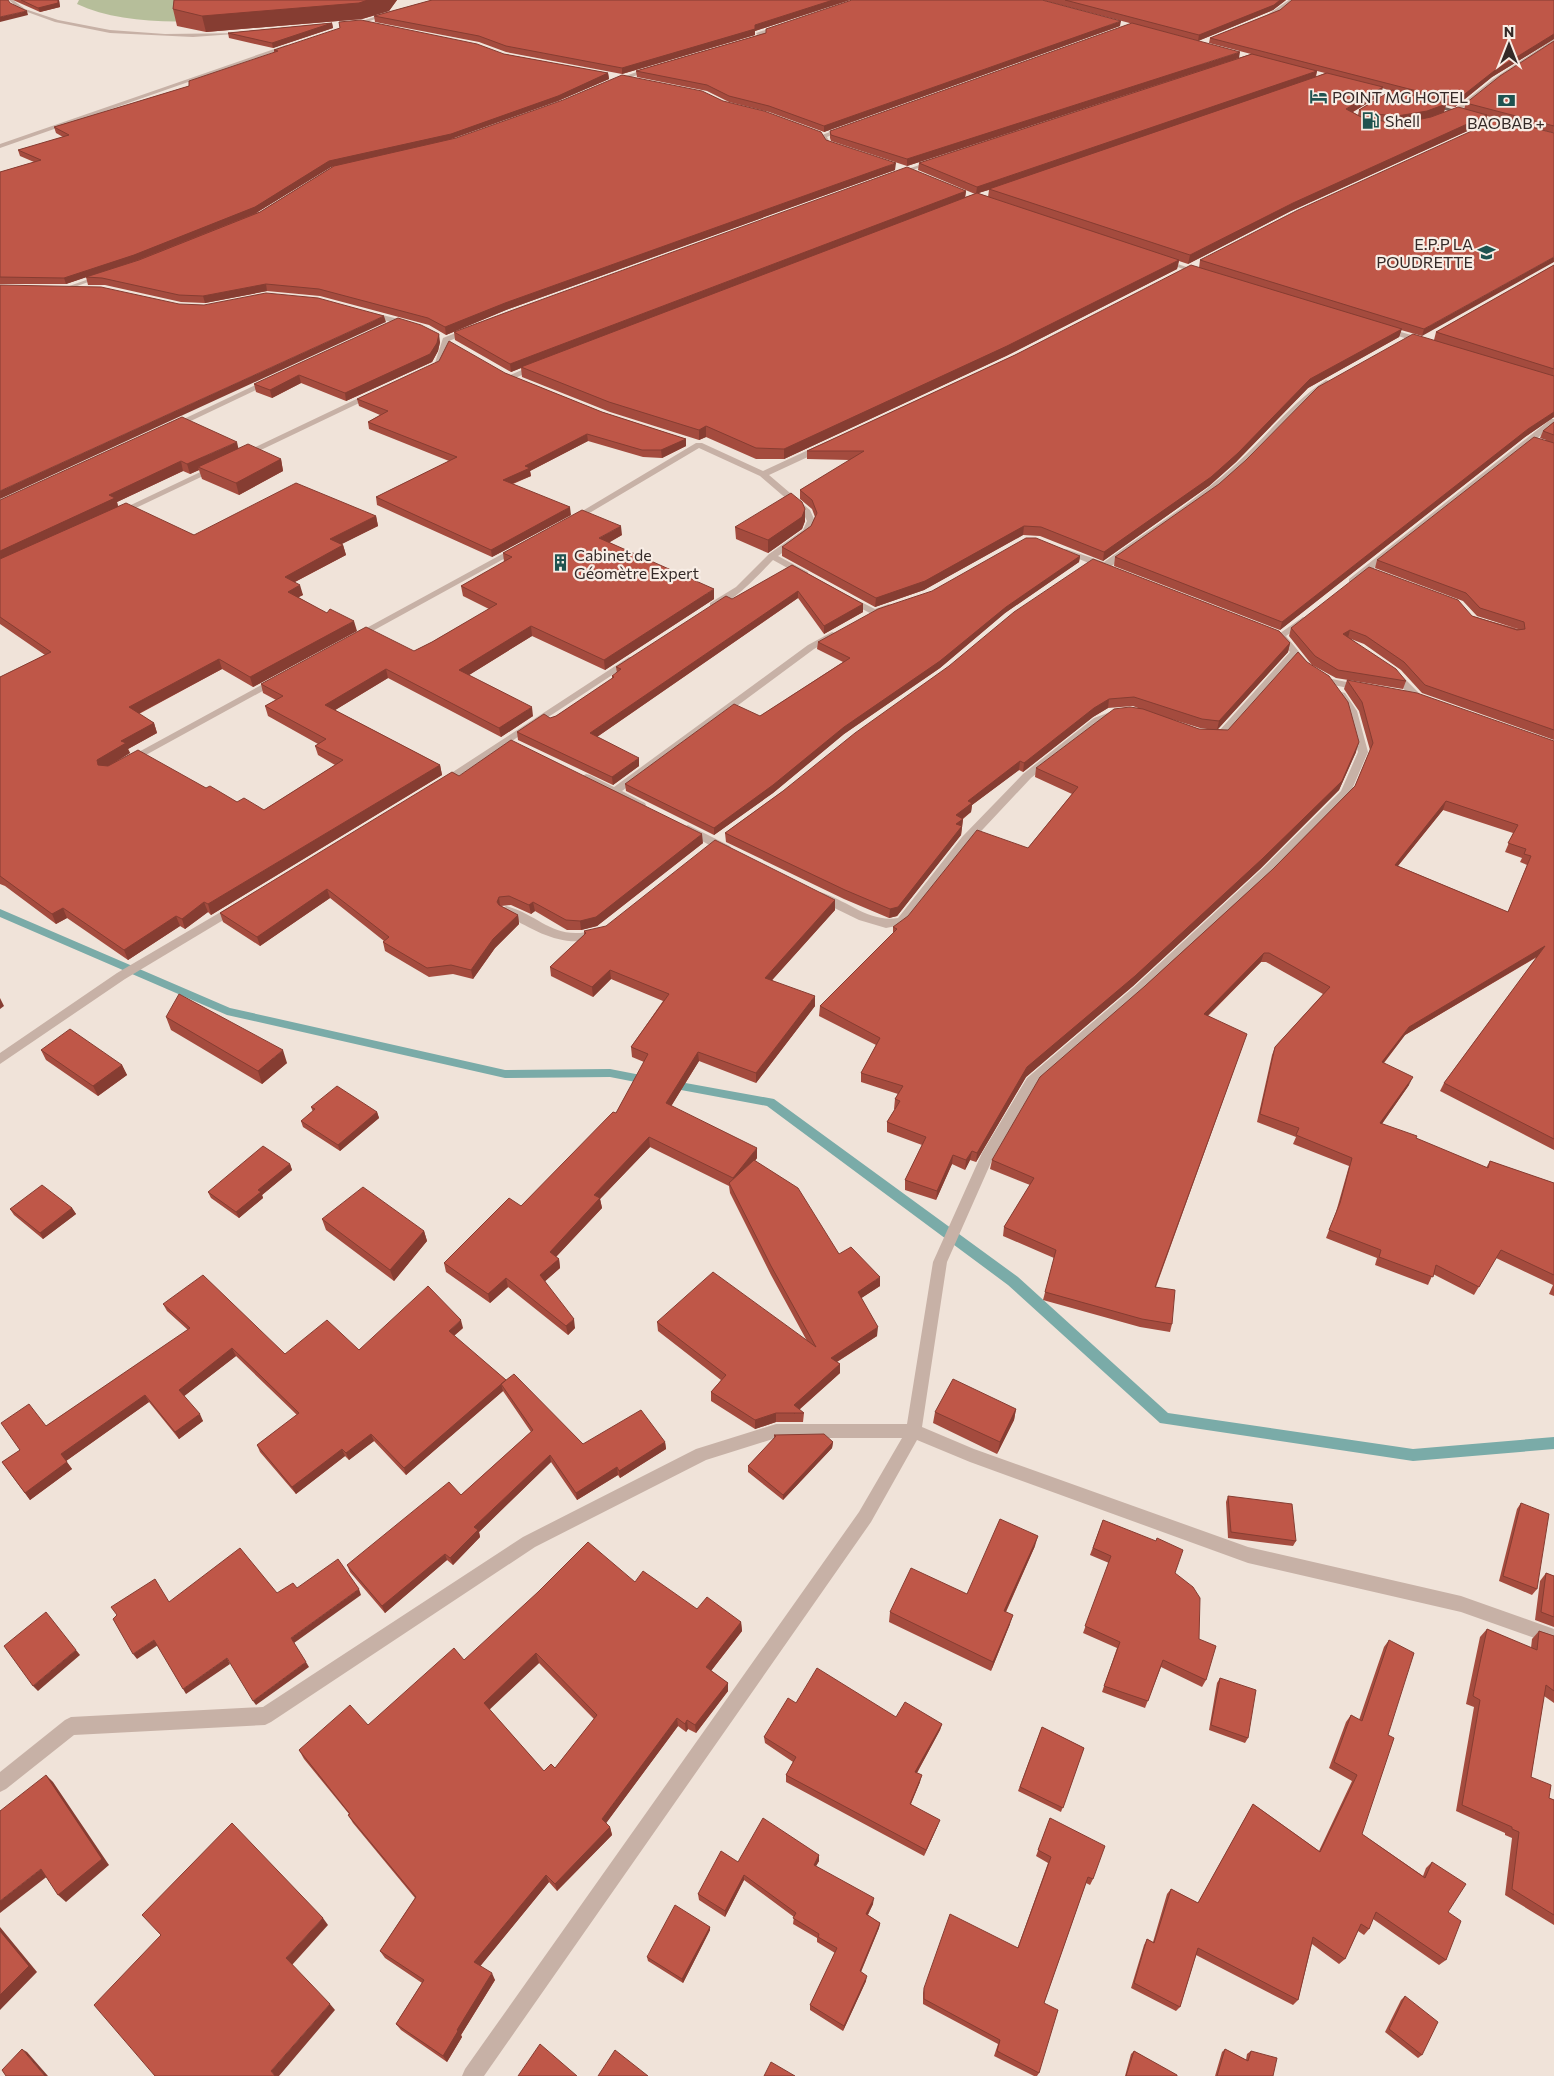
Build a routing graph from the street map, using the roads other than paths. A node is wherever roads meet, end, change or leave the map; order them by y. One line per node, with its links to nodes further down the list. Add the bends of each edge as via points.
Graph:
1 (1292, 0): 4 (street)
2 (10, 3): 9 (street, via 45,18 151,35)
3 (399, 11): 5 (street)
4 (1261, 20)
5 (362, 22): 7 (street); 8 (street)
6 (786, 25): 10 (street)
7 (344, 26)
8 (382, 26)
9 (251, 33)
10 (745, 41)
11 (1554, 41): 19 (street, via 1495,80)
12 (298, 43): 27 (street)
13 (655, 68): 15 (street)
14 (610, 76): 15 (street)
15 (619, 78): 16 (street); 17 (street)
16 (636, 81)
17 (603, 86)
18 (1418, 102): 19 (main road)
19 (1456, 111): 20 (street); 21 (main road)
20 (1441, 117)
21 (1495, 122): 23 (street); 24 (main road)
22 (850, 126): 26 (street)
23 (1486, 126)
24 (1512, 126)
25 (816, 133): 26 (street)
26 (824, 136): 28 (street, via 828,144)
27 (0, 146)
28 (845, 150)
29 (944, 158): 31 (street)
30 (898, 168): 31 (street)
31 (906, 170): 32 (street); 33 (street)
32 (915, 174)
33 (889, 177)
34 (1159, 259): 36 (street)
35 (1196, 264): 36 (street)
36 (1187, 268): 38 (street); 39 (street)
37 (110, 273): 41 (street)
38 (1178, 273)
39 (1205, 274)
40 (55, 288): 41 (street)
41 (64, 289): 42 (street)
42 (94, 289)
43 (364, 312): 44 (street)
44 (399, 321): 46 (street); 48 (street)
45 (483, 325): 50 (street)
46 (417, 326)
47 (1373, 326): 49 (street)
48 (381, 329)
49 (1410, 337): 51 (street); 53 (street)
50 (443, 338): 52 (street); 55 (street, via 444,352 436,365)
51 (1431, 340)
52 (454, 344)
53 (1396, 346)
54 (548, 363): 58 (street)
55 (428, 370)
56 (502, 372): 58 (street)
57 (281, 376): 63 (street)
58 (510, 377): 60 (street)
59 (1336, 379): 71 (street, via 1312,391 1240,465 1108,567 1086,563)
60 (519, 381)
61 (383, 390): 65 (street)
62 (1554, 421): 74 (street, via 1533,442 1369,572)
63 (165, 430)
64 (834, 441): 67 (street)
65 (232, 460)
66 (223, 464): 68 (street)
67 (763, 474): 69 (street, via 695,444); 72 (street, via 807,512 811,521 807,531)
68 (107, 518)
69 (566, 523)
70 (531, 542): 80 (street)
71 (1054, 547)
72 (772, 556): 73 (street); 77 (street, via 739,589)
73 (814, 580)
74 (1342, 588)
75 (840, 594): 76 (street, via 870,615)
76 (901, 603)
77 (706, 610)
78 (1312, 612): 81 (street, via 1276,634)
79 (842, 630): 97 (street, via 810,647)
80 (349, 640)
81 (1295, 652): 85 (street, via 1308,668); 91 (street, via 1221,735)
82 (639, 654): 92 (street)
83 (1382, 664): 88 (street, via 1397,674)
84 (288, 673): 94 (street)
85 (1324, 678): 86 (street); 106 (street, via 1352,712 1363,752 1346,792 1138,990 1032,1082 987,1157 940,1262)
86 (1370, 689)
87 (1398, 694): 88 (street)
88 (1417, 697): 89 (street)
89 (1435, 703)
90 (1132, 711): 101 (street, via 1112,712 1098,720 1027,776 966,840 902,921 886,924 863,917)
91 (1199, 733)
92 (506, 740): 93 (street); 96 (street)
93 (523, 748)
94 (115, 767)
95 (573, 771): 97 (street)
96 (428, 791)
97 (615, 791): 98 (street)
98 (648, 808)
99 (680, 826): 100 (street)
100 (739, 856)
101 (810, 891)
102 (246, 901): 105 (street, via 121,976)
103 (506, 910): 104 (street, via 563,937 592,937)
104 (602, 931)
105 (0, 1059)
106 (914, 1431): 107 (street, via 970,1455 1248,1556 1461,1604); 108 (street, via 776,1431 702,1454 529,1542 265,1716 71,1726); 109 (street, via 865,1517)
107 (1554, 1637)
108 (0, 1783)
109 (472, 2076)

